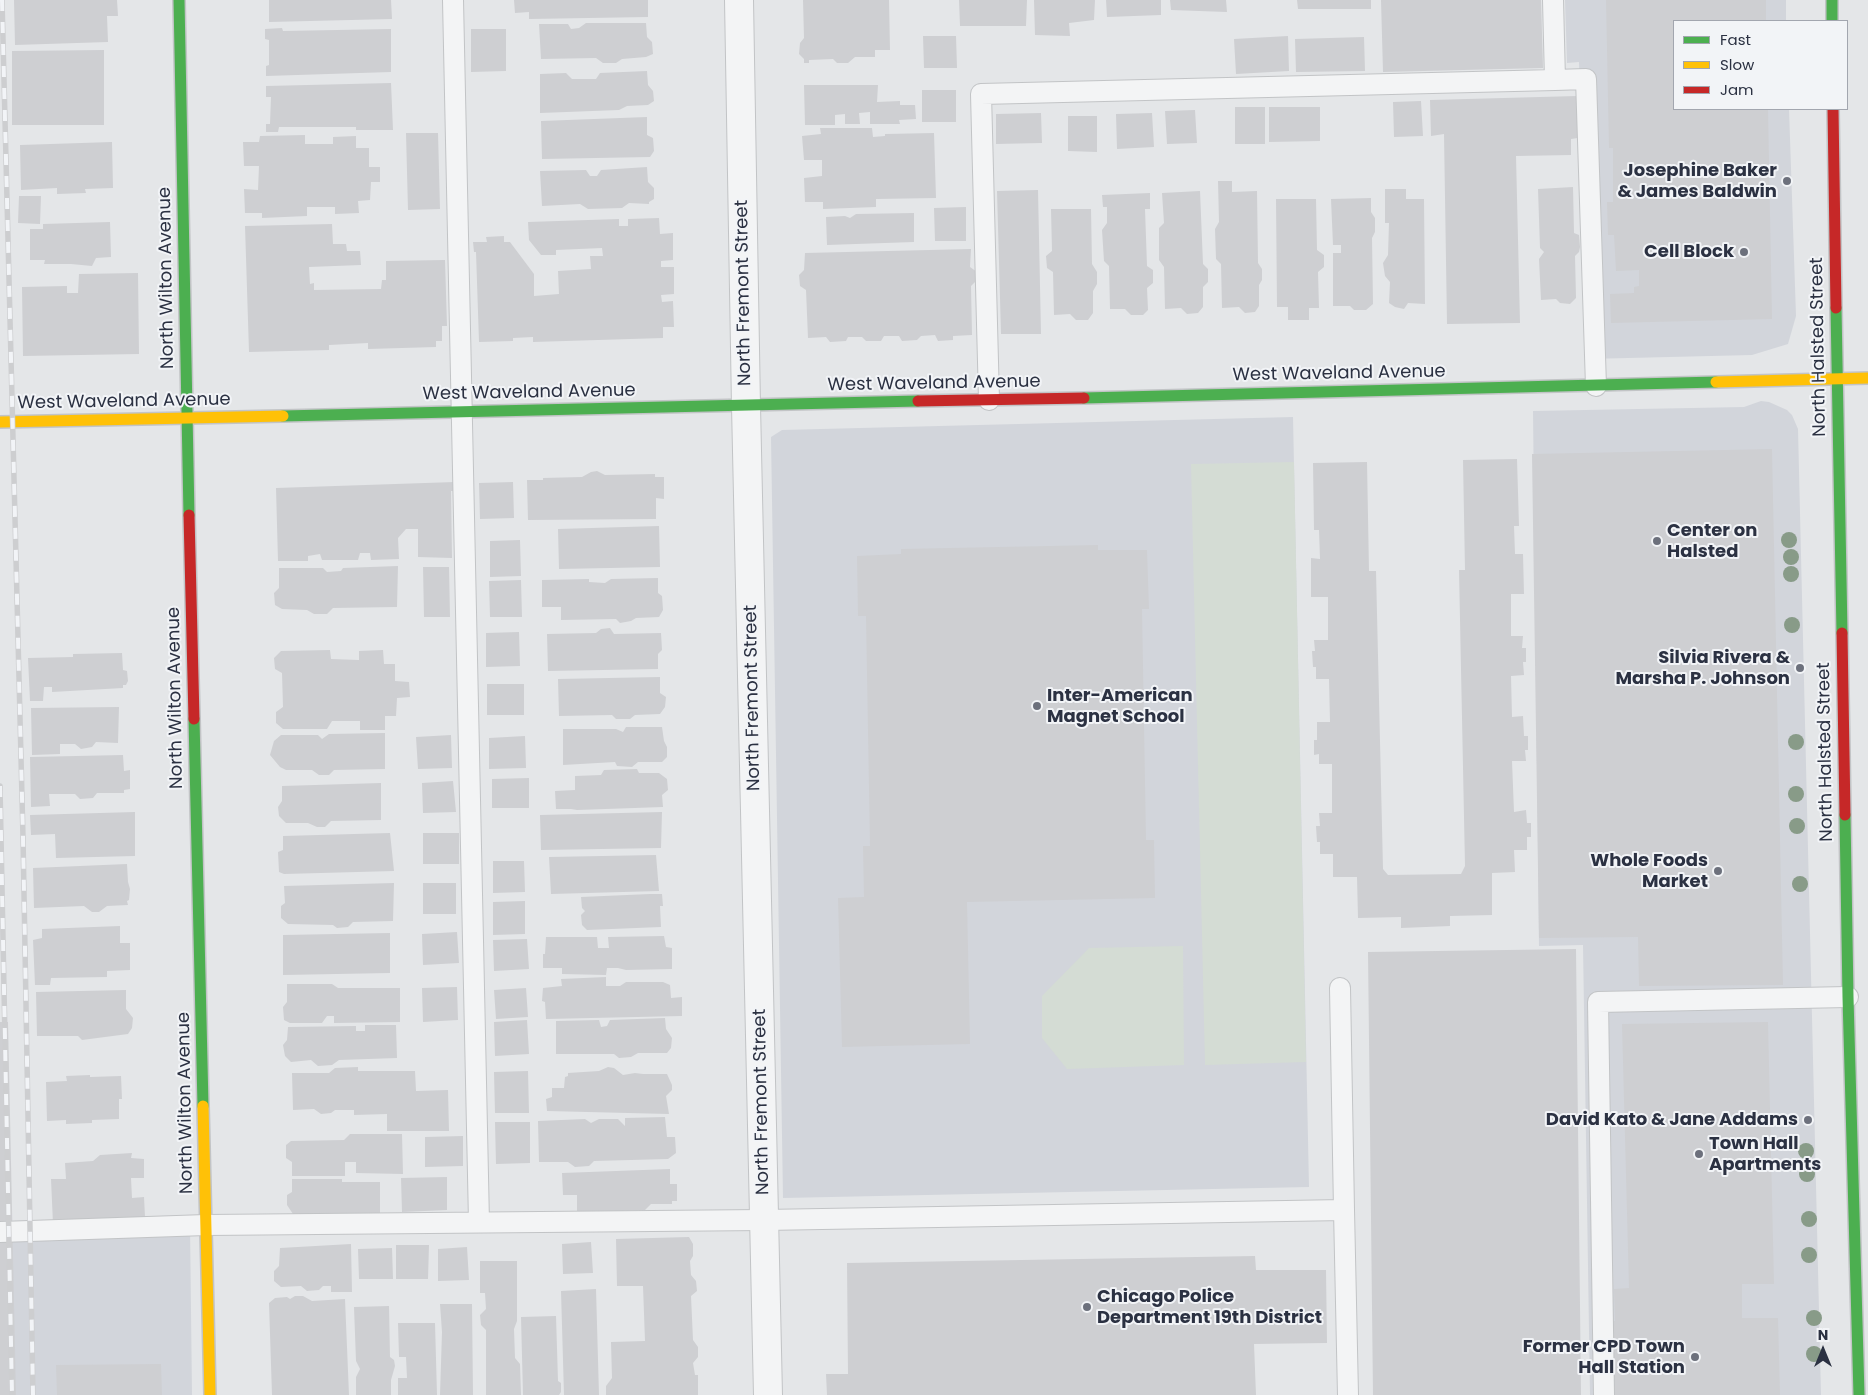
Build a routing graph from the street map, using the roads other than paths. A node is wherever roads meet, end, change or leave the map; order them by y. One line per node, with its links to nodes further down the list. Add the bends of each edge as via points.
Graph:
1 (179, 0): 15 (street, North Wilton Avenue)
2 (453, 0): 14 (lane)
3 (739, 0): 13 (street, North Fremont Street)
4 (1553, 0): 7 (lane)
5 (1832, 0): 6 (street)
6 (1832, 20)
7 (1554, 80): 11 (lane, via 1586,79); 12 (lane, via 981,94)
8 (1833, 110): 9 (street, North Halsted Street)
9 (1836, 378): 10 (street, West Waveland Avenue); 11 (street, West Waveland Avenue); 18 (street, North Halsted Street)
10 (1868, 378)
11 (1596, 386): 12 (street, West Waveland Avenue)
12 (989, 400): 13 (street, West Waveland Avenue)
13 (746, 406): 14 (street, West Waveland Avenue); 21 (street, North Fremont Street)
14 (462, 412): 15 (street, West Waveland Avenue); 22 (lane)
15 (188, 418): 16 (street, West Waveland Avenue); 23 (street, North Wilton Avenue)
16 (0, 422)
17 (1340, 988): 20 (lane)
18 (1848, 997): 19 (street, North Halsted Street); 30 (lane, via 1598,1002)
19 (1860, 1170): 25 (street, North Halsted Street)
20 (1344, 1210): 21 (lane); 29 (lane)
21 (764, 1220): 22 (lane); 28 (street, North Fremont Street)
22 (479, 1222): 23 (lane)
23 (206, 1225): 24 (lane); 27 (street, North Wilton Avenue)
24 (0, 1232)
25 (1861, 1232): 26 (street, North Halsted Street)
26 (1862, 1318): 31 (street, North Halsted Street)
27 (210, 1395)
28 (768, 1395)
29 (1348, 1395)
30 (1604, 1395)
31 (1859, 1395)

